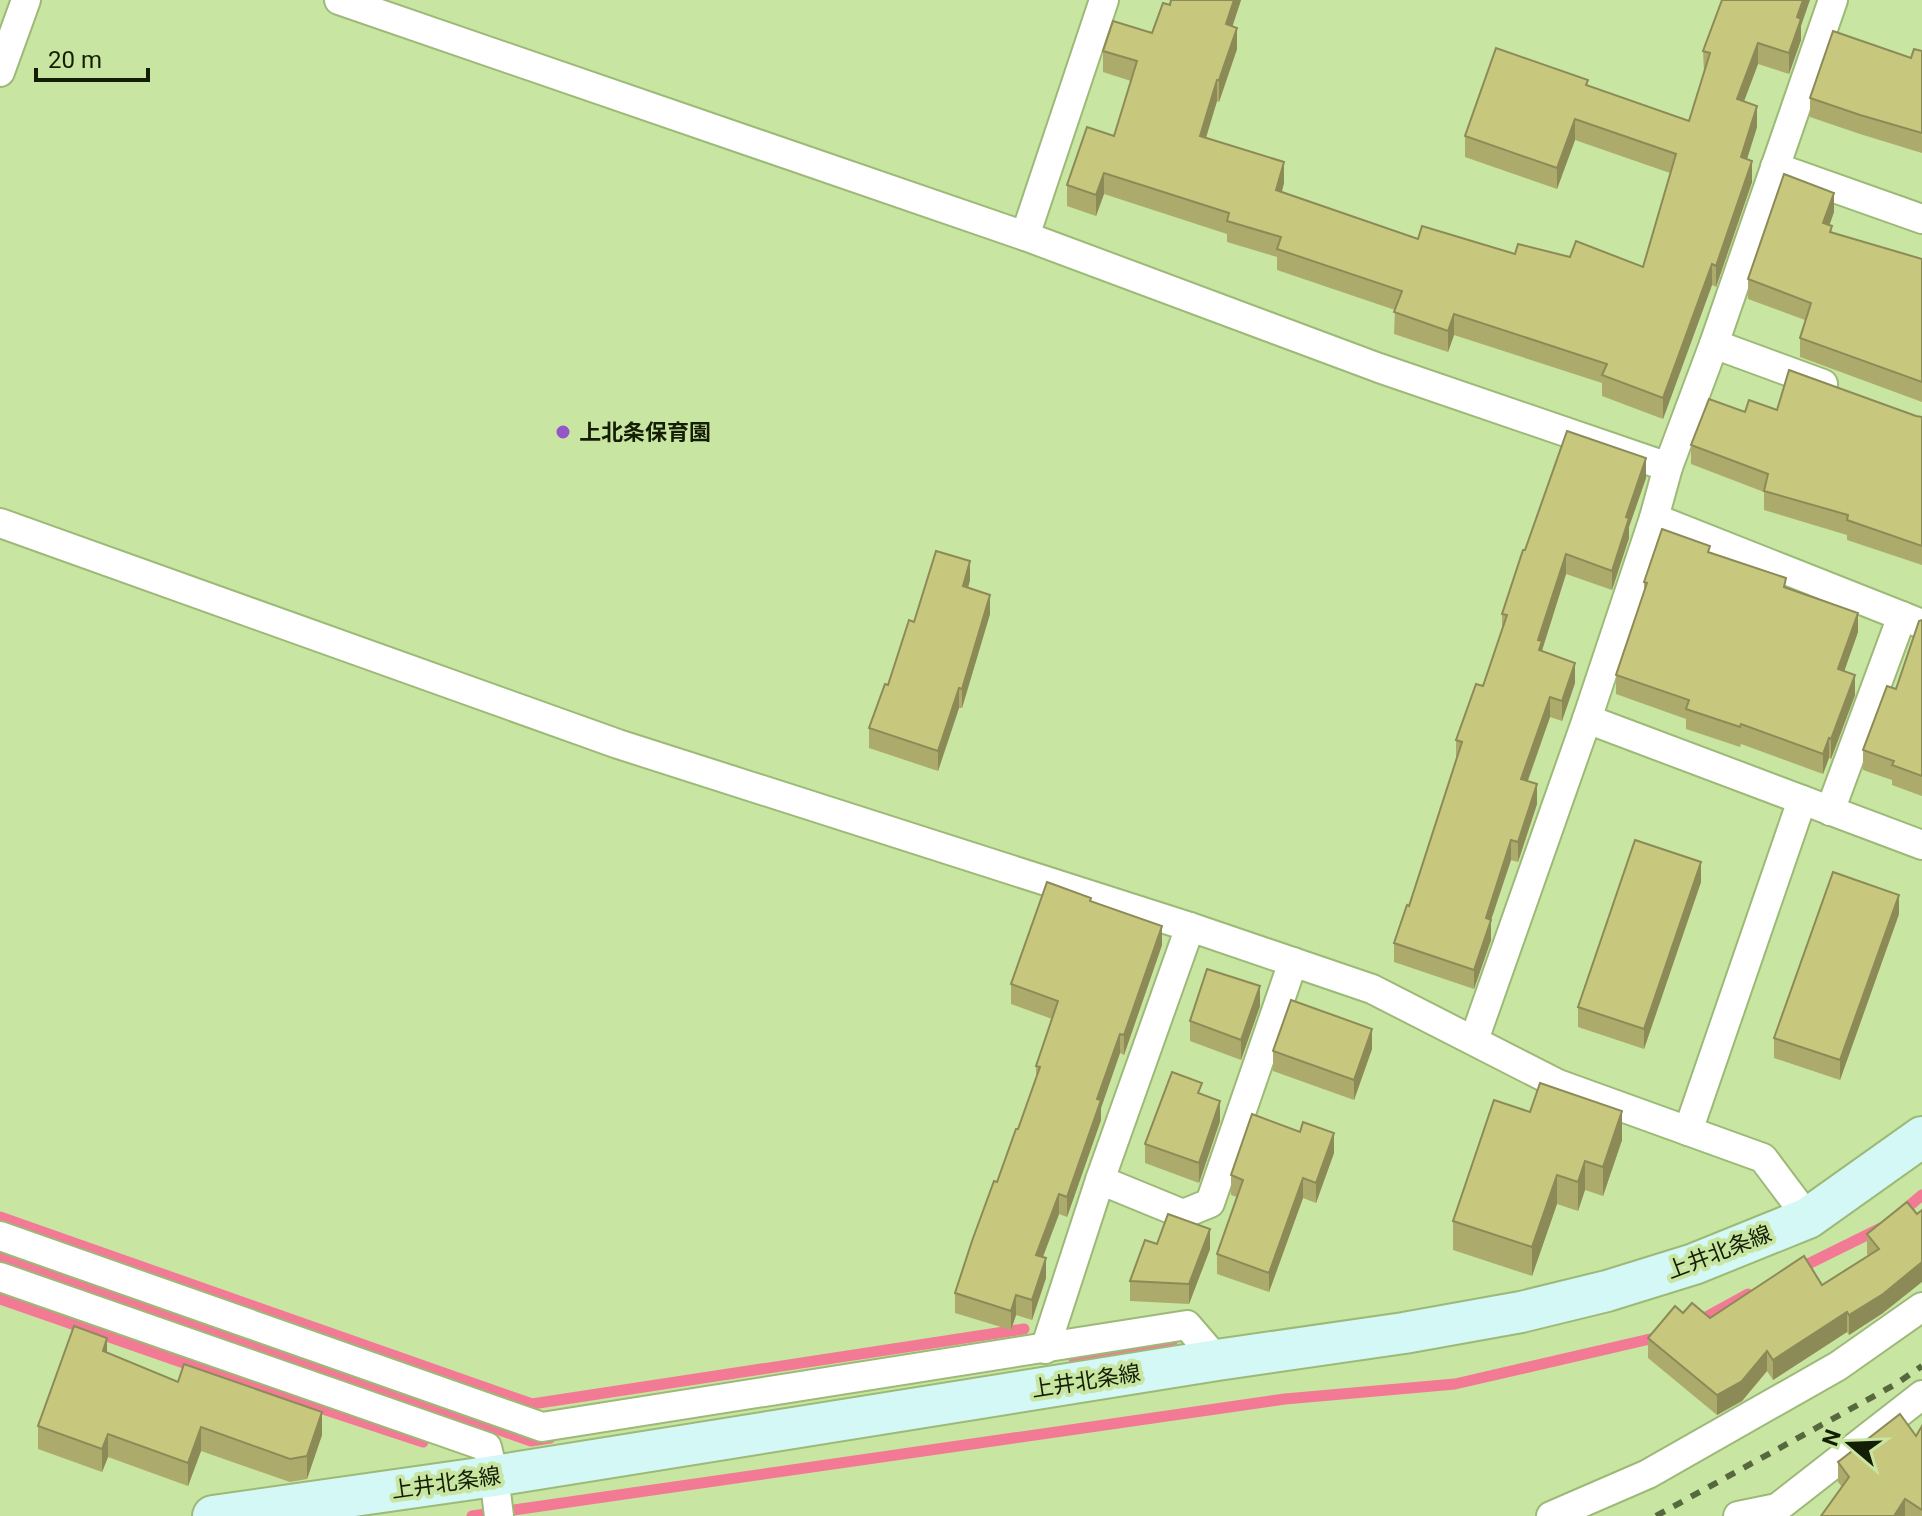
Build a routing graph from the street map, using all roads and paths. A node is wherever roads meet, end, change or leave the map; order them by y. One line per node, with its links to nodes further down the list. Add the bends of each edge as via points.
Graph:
1 (26, 0): 5 (street)
2 (339, 0): 8 (street)
3 (1104, 0): 8 (street)
4 (1833, 0): 6 (street)
5 (0, 72)
6 (1775, 167): 7 (street); 9 (street)
7 (1922, 219)
8 (1025, 236): 11 (street, via 1379,368)
9 (1714, 344): 10 (street); 11 (street)
10 (1848, 393)
11 (1668, 467): 12 (street)
12 (1654, 518): 14 (street); 15 (street)
13 (0, 523): 19 (street, via 618,744)
14 (1912, 620): 17 (street)
15 (1587, 719): 16 (street); 21 (street)
16 (1802, 800): 17 (street); 22 (street)
17 (1830, 811): 18 (street)
18 (1922, 845)
19 (1190, 927): 20 (street); 24 (street)
20 (1293, 962): 21 (street, via 1372,989); 24 (street, via 1210,1203 1183,1214)
21 (1474, 1040): 22 (street, via 1558,1084)
22 (1688, 1131): 25 (street, via 1763,1158)
23 (1922, 1137): 25 (main road, 上井北条線)
24 (1100, 1180): 29 (street)
25 (1808, 1218): 30 (main road, 上井北条線, via 1694,1264 1521,1312)
26 (0, 1236): 32 (street)
27 (0, 1277): 33 (street)
28 (1922, 1307): 36 (street, via 1838,1366 1662,1466)
29 (1045, 1349): 30 (street, via 1187,1325); 32 (street, via 542,1427)
30 (1217, 1360): 33 (main road, 上井北条線)
31 (1922, 1395): 37 (street, via 1777,1508)
32 (515, 1418): 33 (street)
33 (491, 1461): 34 (main road, 上井北条線); 35 (street)
34 (213, 1516)
35 (499, 1516)
36 (1551, 1516)
37 (1738, 1516)

